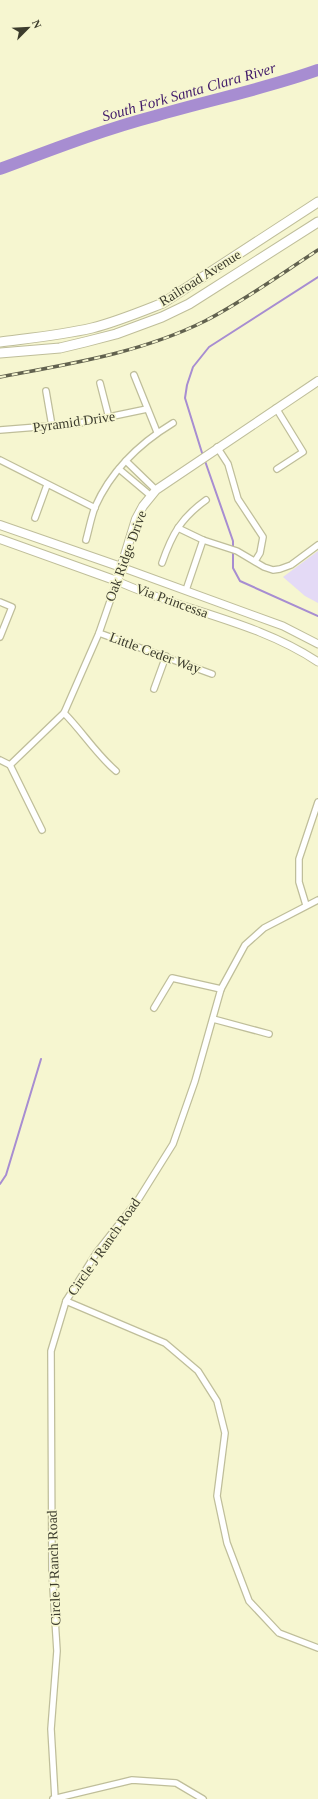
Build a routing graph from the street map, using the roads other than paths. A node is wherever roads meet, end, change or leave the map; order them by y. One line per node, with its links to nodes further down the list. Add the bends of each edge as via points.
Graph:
1 (318, 202): 3 (main road, Railroad Avenue, via 162,303 94,328)
2 (318, 222): 4 (main road, Railroad Avenue, via 189,304 162,317 79,344)
3 (0, 342)
4 (0, 353)
5 (134, 375): 10 (street)
6 (318, 381): 9 (main road, Oak Ridge Drive)
7 (100, 383): 11 (street)
8 (46, 391): 13 (street)
9 (276, 408): 16 (main road, Oak Ridge Drive); 20 (street, via 303,452)
10 (147, 409): 11 (street, Pyramid Drive); 15 (street)
11 (109, 418): 13 (street, Pyramid Drive)
12 (173, 423): 15 (street)
13 (52, 426): 14 (street, Pyramid Drive)
14 (0, 430)
15 (157, 432): 18 (street)
16 (217, 447): 22 (main road, Oak Ridge Drive); 32 (street, via 228,464 238,499 262,537 260,553)
17 (0, 461): 21 (street)
18 (126, 461): 19 (street); 22 (street)
19 (118, 469): 22 (street); 24 (street)
20 (277, 469)
21 (47, 485): 24 (street); 25 (street)
22 (154, 493): 34 (main road, Oak Ridge Drive, via 136,519)
23 (206, 500): 27 (street, via 190,511)
24 (95, 508): 29 (street)
25 (35, 518)
26 (0, 525): 34 (main road, Via Princessa)
27 (178, 528): 30 (street); 33 (street, via 170,540)
28 (0, 540): 35 (main road, Via Princessa)
29 (86, 540)
30 (203, 540): 32 (street, via 237,551); 36 (street)
31 (318, 545): 32 (street, via 291,565 280,569 264,567)
32 (255, 561)
33 (162, 563)
34 (121, 567): 35 (main road, Oak Ridge Drive); 36 (street, Via Princessa)
35 (116, 581): 38 (street, Oak Ridge Drive); 42 (street, Via Princessa, via 256,631 305,653)
36 (186, 590): 40 (street, Via Princessa, via 283,626)
37 (0, 602): 39 (street, via 12,607)
38 (99, 633): 41 (street, Little Ceder Way); 45 (street, Oak Ridge Drive)
39 (0, 637)
40 (318, 644)
41 (166, 656): 43 (street, Little Ceder Way); 44 (street)
42 (318, 662)
43 (212, 674)
44 (154, 689)
45 (64, 713): 47 (street, Oak Ridge Drive); 48 (street, via 102,759)
46 (0, 760): 47 (street)
47 (10, 765): 50 (street)
48 (116, 771)
49 (318, 802): 52 (street, via 299,859 299,882)
50 (42, 830)
51 (318, 900): 52 (street, Circle J Ranch Road)
52 (306, 906): 53 (street, Circle J Ranch Road, via 264,928 245,945)
53 (221, 989): 54 (street, via 172,978); 55 (street, Circle J Ranch Road)
54 (154, 1008)
55 (213, 1019): 56 (street); 57 (street, Circle J Ranch Road, via 173,1144 138,1200 97,1252)
56 (269, 1034)
57 (66, 1301): 58 (street, via 165,1343 198,1371 217,1401 225,1433 217,1496 227,1543 249,1601 278,1633); 59 (street, Circle J Ranch Road, via 51,1351 52,1572 57,1651 51,1729)
58 (318, 1648)
59 (54, 1799): 60 (street, via 132,1780 176,1783)
60 (203, 1799)

